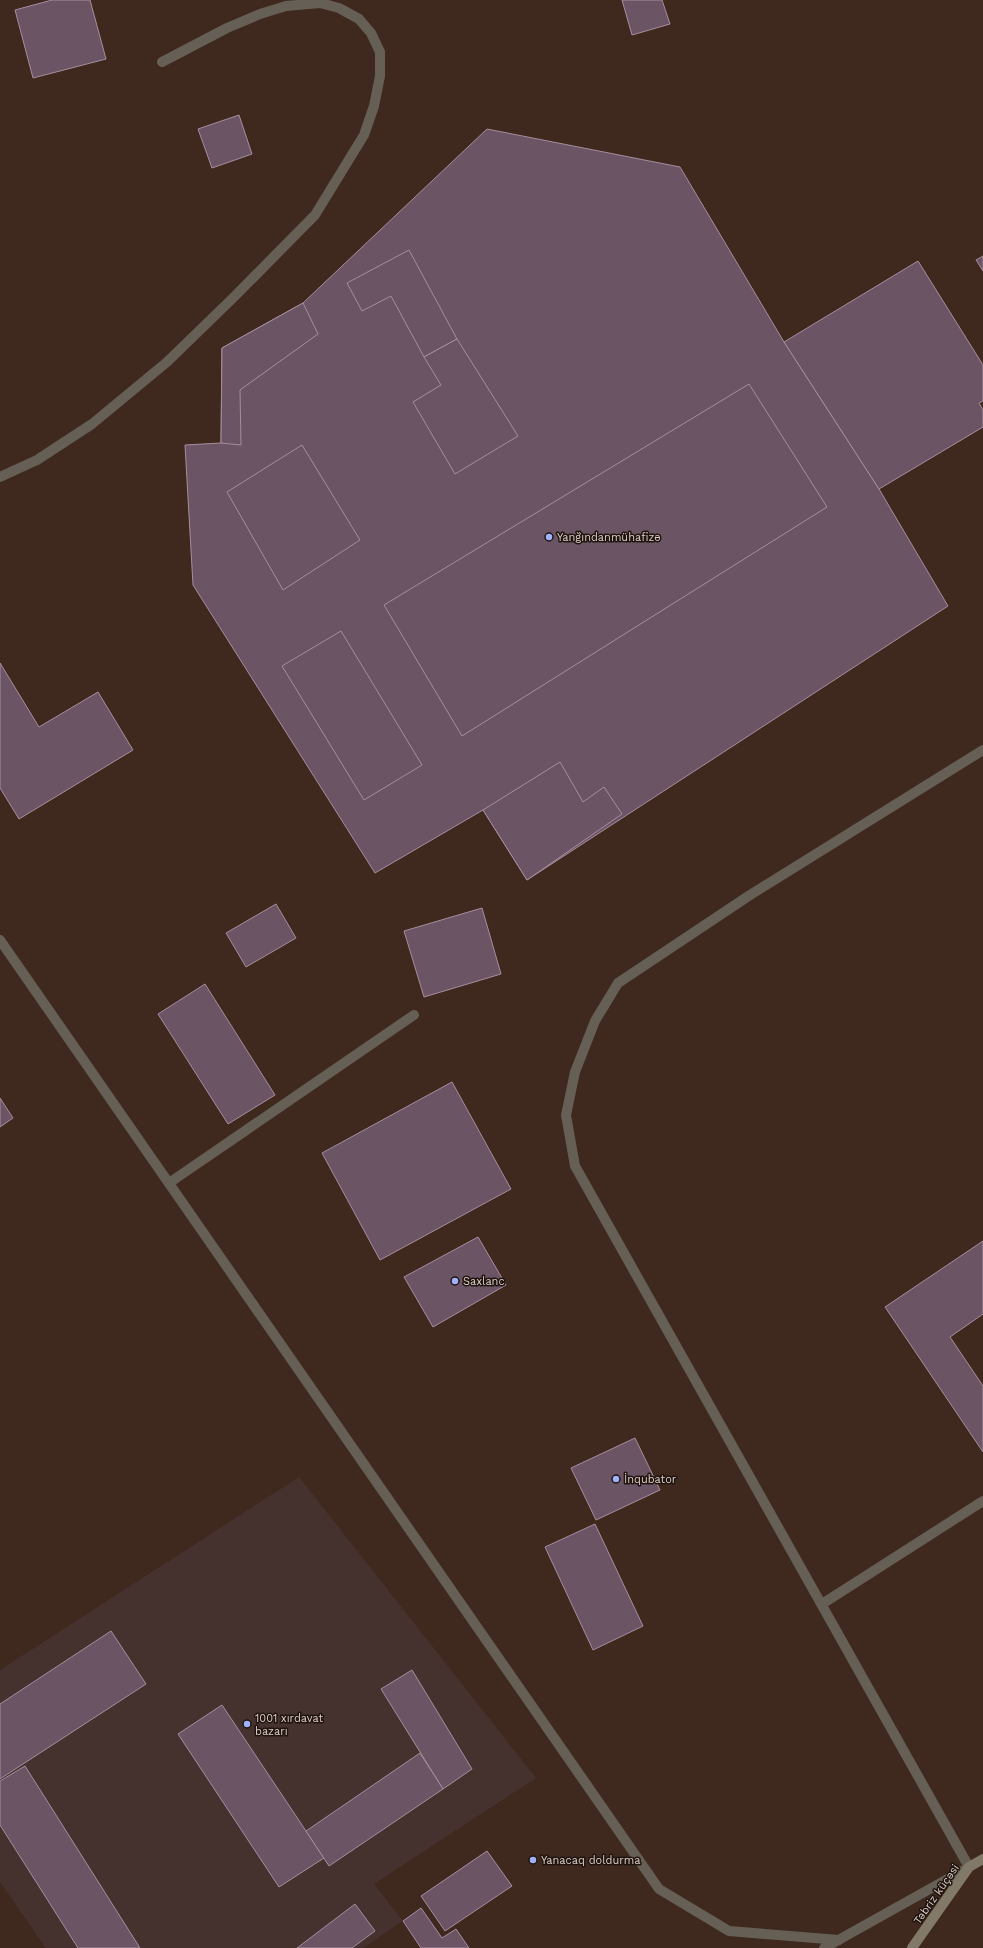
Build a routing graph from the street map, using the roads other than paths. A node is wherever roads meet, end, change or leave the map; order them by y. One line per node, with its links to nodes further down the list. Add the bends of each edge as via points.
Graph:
1 (162, 62): 2 (street, via 260,14 286,6 320,3 338,8 359,19 371,33 380,52 380,76 374,106 364,135 315,215 167,362 92,424 37,460)
2 (0, 477)
3 (983, 750): 8 (street, via 750,895 618,983 595,1021 575,1072 566,1115 575,1166)
4 (0, 940): 6 (street)
5 (414, 1015): 6 (street)
6 (169, 1183): 11 (street, via 659,1890 729,1931)
7 (983, 1500): 8 (street)
8 (822, 1604): 10 (street)
9 (983, 1859): 10 (main road, Təbriz küçəsi)
10 (970, 1867): 11 (street); 13 (main road, Təbriz küçəsi)
11 (839, 1940): 12 (street)
12 (824, 1948)
13 (912, 1948)

